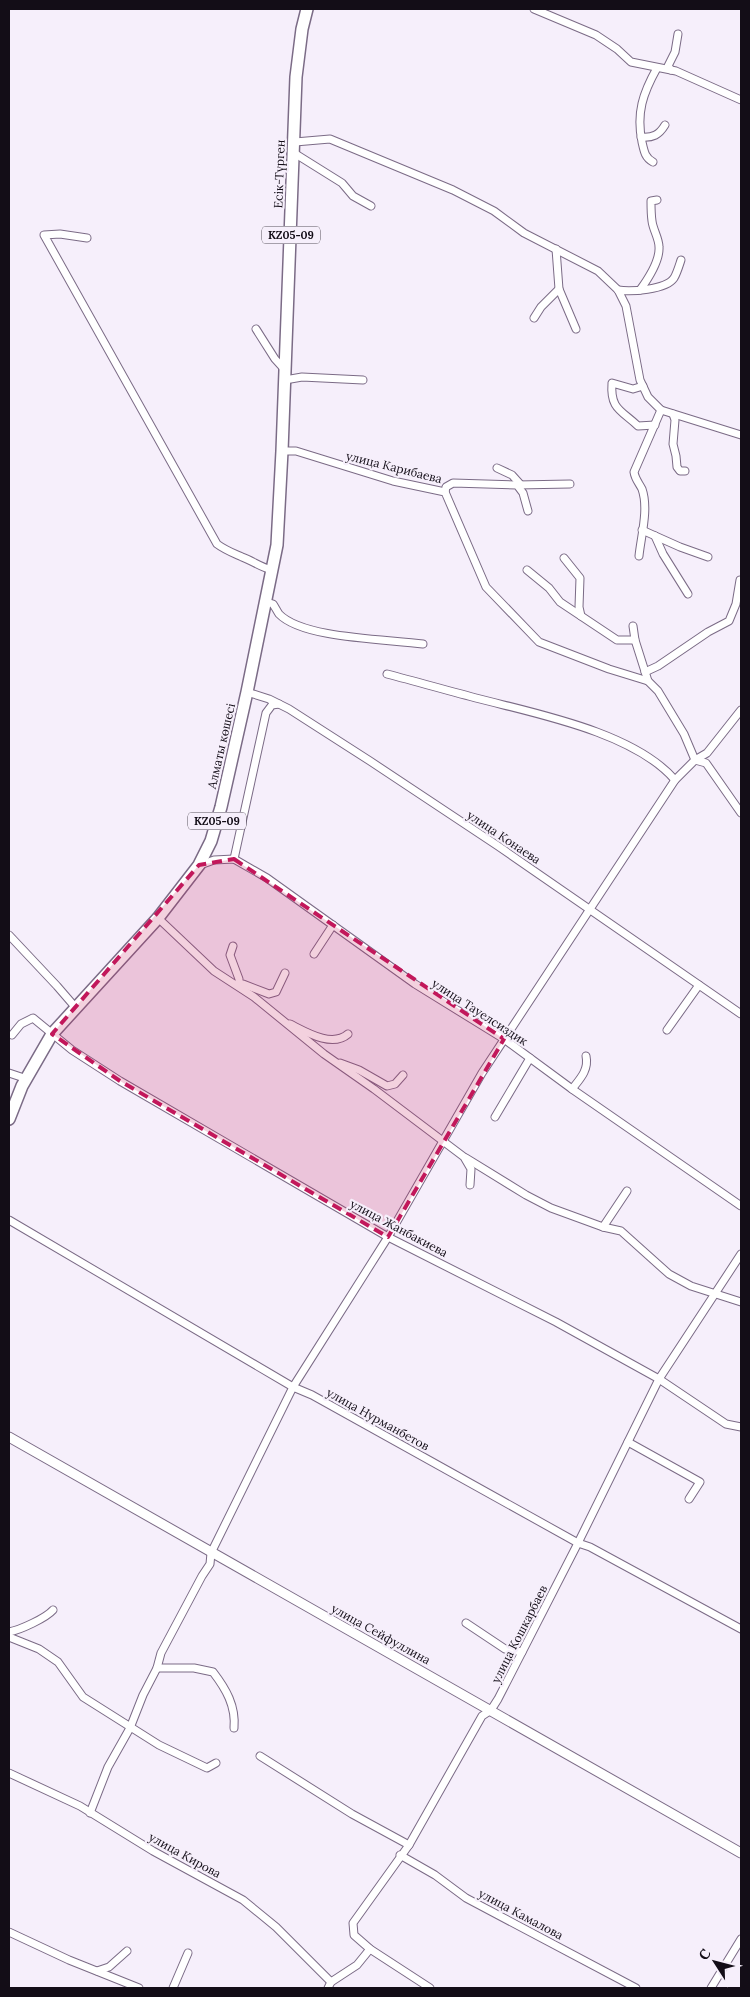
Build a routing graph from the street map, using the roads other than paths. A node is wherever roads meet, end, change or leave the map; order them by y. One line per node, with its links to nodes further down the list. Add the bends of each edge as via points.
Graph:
1 (308, 9): 10 (main road, Есік-Түрген / KZ05-09, via 296,77)
2 (534, 9): 3 (street)
3 (542, 11): 5 (street, via 596,35 631,62)
4 (678, 34): 6 (street, via 675,52 668,66)
5 (657, 68): 6 (street); 9 (street, via 647,86 639,115)
6 (671, 70): 7 (street)
7 (741, 100)
8 (665, 125): 9 (street, via 660,134)
9 (641, 137): 11 (street, via 644,153)
10 (294, 147): 13 (street, via 342,183 353,196); 15 (street, via 330,139 461,194); 23 (main road, Есік-Түрген / KZ05-09)
11 (653, 162)
12 (656, 200): 19 (street, via 652,201 651,210 659,253)
13 (371, 206)
14 (87, 238): 42 (street, via 44,235 217,544 227,552)
15 (556, 249): 17 (street); 18 (street, via 598,271)
16 (681, 260): 19 (street, via 668,284)
17 (559, 289): 20 (street); 22 (street)
18 (618, 290): 19 (street); 25 (street, via 626,306 634,356)
19 (640, 290)
20 (534, 318)
21 (256, 329): 23 (street)
22 (576, 329)
23 (285, 376): 24 (street); 30 (main road, Есік-Түрген / KZ05-09)
24 (363, 380)
25 (643, 386): 26 (street, via 648,397); 28 (street, via 633,388 612,382 611,393 615,407 638,426)
26 (661, 410): 27 (street); 28 (street)
27 (673, 414): 29 (street); 32 (street, via 677,467)
28 (654, 425): 37 (street, via 634,472 635,480 642,489)
29 (741, 435)
30 (282, 456): 35 (street, улица Карибаева, via 296,451 393,481); 42 (main road, Алматы көшесі / KZ05-09, via 277,545)
31 (497, 468): 34 (street, via 512,475)
32 (685, 472)
33 (570, 484): 34 (street)
34 (519, 485): 35 (street, via 454,483 446,487); 36 (street)
35 (445, 492): 53 (street, улица Карибаева, via 486,588 539,642)
36 (528, 511)
37 (642, 530): 38 (street); 39 (street)
38 (654, 536): 40 (street); 45 (street)
39 (639, 556)
40 (708, 557)
41 (564, 558): 47 (street, via 580,578)
42 (272, 570): 46 (main road, Алматы көшесі / KZ05-09)
43 (527, 570): 47 (street, via 560,602)
44 (740, 580): 51 (street, via 729,621)
45 (688, 594)
46 (266, 602): 50 (street, via 273,604 289,620 308,629 337,636); 54 (main road, Алматы көшесі / KZ05-09)
47 (581, 616): 49 (street, via 617,640)
48 (633, 626): 49 (street)
49 (635, 640): 51 (street)
50 (423, 644)
51 (645, 672): 53 (street)
52 (387, 674): 58 (street, via 592,729 630,747 666,770)
53 (648, 681): 57 (street, via 663,698)
54 (247, 692): 55 (street, улица Конаева); 61 (main road, Алматы көшесі / KZ05-09, via 222,806)
55 (279, 704): 60 (street, via 272,705 266,713); 62 (street, улица Конаева, via 370,761)
56 (741, 710): 57 (street, via 707,753)
57 (696, 760): 58 (street); 59 (street, via 706,763)
58 (675, 780): 62 (street)
59 (741, 813)
60 (234, 859): 61 (street); 64 (street, улица Тауелсиздик, via 267,878)
61 (199, 865): 63 (main road, Алматы көшесі / KZ05-09)
62 (590, 910): 69 (street, улица Конаева); 78 (street)
63 (158, 918): 70 (street, via 214,971); 71 (main road, Алматы көшесі / KZ05-09)
64 (334, 926): 67 (street); 78 (street, улица Тауелсиздик, via 416,984)
65 (9, 935): 71 (street)
66 (233, 946): 70 (street, via 230,956)
67 (314, 954)
68 (285, 973): 70 (street, via 276,992 269,994 243,984)
69 (699, 985): 72 (street, улица Конаева); 74 (street)
70 (240, 986): 73 (street)
71 (76, 1008): 75 (main road, Алматы көшесі / KZ05-09)
72 (741, 1014)
73 (279, 1017): 76 (street, via 317,1036 334,1040); 81 (street)
74 (667, 1030)
75 (52, 1034): 77 (street, улица Жанбакиева, via 33,1018 21,1024); 84 (main road, Алматы көшесі / KZ05-09); 95 (street, улица Жанбакиева, via 120,1081)
76 (348, 1034)
77 (12, 1035)
78 (504, 1039): 80 (street, улица Тауелсиздик); 88 (street)
79 (586, 1056): 85 (street, via 588,1064)
80 (530, 1058): 85 (street, улица Тауелсиздик); 86 (street)
81 (335, 1062): 83 (street, via 359,1070 387,1086 396,1084); 88 (street)
82 (9, 1073): 84 (street)
83 (403, 1075)
84 (27, 1079): 87 (main road, Алматы көшесі / KZ05-09)
85 (572, 1089): 92 (street, улица Тауелсиздик)
86 (495, 1117)
87 (9, 1118)
88 (444, 1140): 89 (street); 95 (street)
89 (464, 1156): 90 (street, via 472,1169); 94 (street, via 551,1208)
90 (470, 1185)
91 (627, 1191): 94 (street)
92 (741, 1206)
93 (9, 1220): 100 (street, улица Нурманбетов)
94 (603, 1227): 97 (street, via 621,1230 669,1274)
95 (388, 1237): 99 (street, улица Жанбакиева, via 556,1322); 100 (street)
96 (741, 1254): 97 (street, улица Кошкарбаев)
97 (716, 1295): 98 (street); 99 (street, улица Кошкарбаев)
98 (741, 1302)
99 (659, 1379): 101 (street, улица Жанбакиева, via 726,1424); 103 (street, улица Кошкарбаев)
100 (293, 1387): 105 (street, улица Нурманбетов); 106 (street)
101 (741, 1427)
102 (9, 1437): 106 (street, улица Сейфуллина)
103 (628, 1442): 104 (street, via 700,1482); 105 (street, улица Кошкарбаев)
104 (689, 1499)
105 (578, 1543): 109 (street, улица Нурманбетов); 112 (street, улица Кошкарбаев)
106 (211, 1553): 113 (street, via 210,1564 161,1653); 114 (street, улица Сейфуллина)
107 (53, 1610): 110 (street, via 23,1628)
108 (466, 1623): 112 (street, via 505,1649)
109 (741, 1629)
110 (9, 1632)
111 (9, 1637): 115 (street, via 39,1649 58,1662 82,1697)
112 (522, 1652): 114 (street, улица Кошкарбаев)
113 (157, 1668): 115 (street); 116 (street, via 194,1668 213,1672 236,1714)
114 (491, 1710): 121 (street, улица Кошкарбаев, via 482,1716); 122 (street, улица Сейфуллина)
115 (130, 1728): 118 (street, via 159,1746 208,1768); 120 (street, via 108,1767)
116 (234, 1728)
117 (260, 1756): 121 (street)
118 (216, 1763)
119 (9, 1773): 120 (street, улица Кирова)
120 (90, 1813): 130 (street, улица Кирова, via 244,1900 276,1927)
121 (408, 1845): 123 (street, улица Кошкарбаев)
122 (741, 1853)
123 (400, 1855): 126 (street, улица Кошкарбаев, via 353,1923 354,1935); 134 (street, улица Камалова, via 466,1898)
124 (9, 1932): 129 (street)
125 (740, 1942): 135 (street)
126 (370, 1949): 130 (street, via 357,1965); 133 (street, улица Кошкарбаев)
127 (127, 1952): 129 (street, via 109,1967)
128 (188, 1953): 132 (street)
129 (96, 1971): 131 (street)
130 (330, 1985)
131 (139, 1988)
132 (173, 1988)
133 (430, 1988)
134 (636, 1988)
135 (712, 1988)

